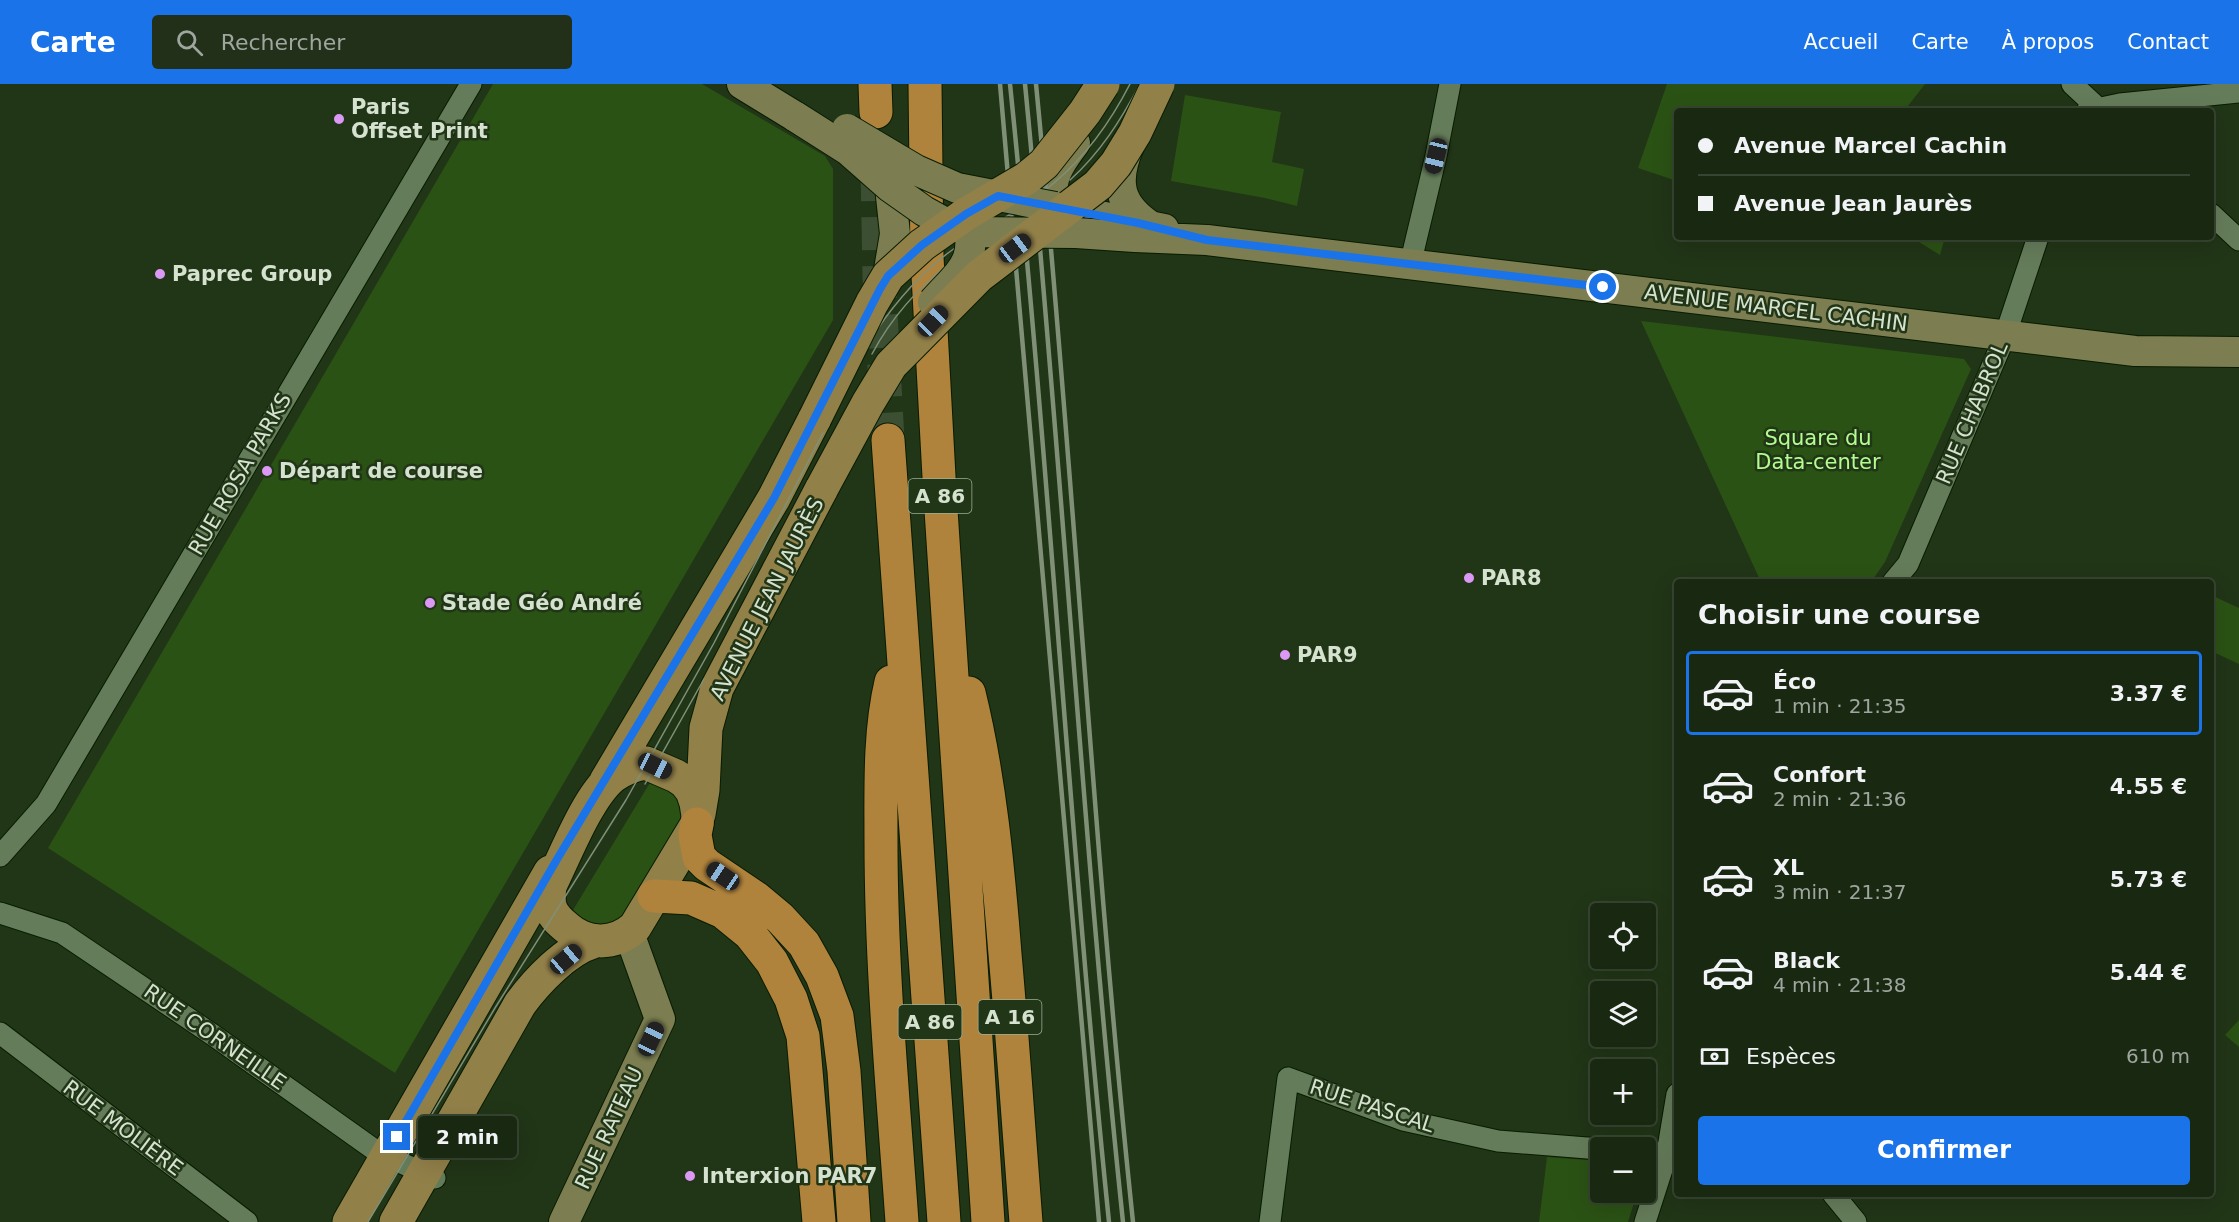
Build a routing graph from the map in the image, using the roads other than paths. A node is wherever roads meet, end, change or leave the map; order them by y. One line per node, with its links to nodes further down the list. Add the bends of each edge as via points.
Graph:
1 (471, 84): 34 (street, RUE ROSA PARKS, via 45,804)
2 (742, 84): 13 (street)
3 (772, 84): 13 (street)
4 (926, 84): 30 (highway, A 86, via 927,256)
5 (1103, 84): 16 (main road, AVENUE JEAN JAURÈS, bridge, via 1044,164)
6 (1111, 84): 19 (street, via 1097,112 1055,171 1052,184)
7 (1158, 84): 14 (main road, AVENUE JEAN JAURÈS, bridge)
8 (1450, 84): 23 (street)
9 (2072, 84): 11 (street)
10 (2239, 92): 12 (street)
11 (2093, 108)
12 (2103, 108)
13 (799, 109): 15 (street, bridge); 17 (street, bridge, via 916,170)
14 (1133, 137): 19 (main road, AVENUE JEAN JAURÈS, bridge, via 1098,185); 20 (street, bridge, via 1122,162 1120,186)
15 (890, 187): 17 (street, bridge, via 924,211); 24 (street, via 895,234)
16 (998, 196): 17 (main road, AVENUE JEAN JAURÈS, bridge); 19 (street, bridge)
17 (961, 215): 19 (street, bridge); 24 (main road, AVENUE JEAN JAURÈS, bridge); 27 (street, bridge, via 970,249 967,264 923,314)
18 (2214, 217): 22 (street)
19 (1056, 220): 20 (street, AVENUE MARCEL CACHIN); 27 (main road, AVENUE JEAN JAURÈS, bridge, via 979,276)
20 (1141, 226): 23 (street, AVENUE MARCEL CACHIN, via 1207,240)
21 (2037, 240): 25 (street, RUE CHABROL)
22 (2239, 240)
23 (1410, 265): 25 (street, AVENUE MARCEL CACHIN)
24 (888, 276): 32 (main road, AVENUE JEAN JAURÈS, bridge, via 774,498)
25 (2005, 336): 26 (street, AVENUE MARCEL CACHIN, via 2135,351); 29 (street, RUE CHABROL, via 1908,564)
26 (2239, 352)
27 (891, 365): 33 (main road, AVENUE JEAN JAURÈS, bridge, via 717,688 706,728)
28 (888, 440): 31 (highway, A 86)
29 (1896, 579)
30 (948, 619): 55 (highway, A 86); 56 (highway, A 16, via 974,715 992,813)
31 (902, 640): 53 (highway, via 890,686 881,800 885,973); 54 (highway, A 86)
32 (595, 799): 33 (main road, via 612,777 633,765 646,764 685,782 694,797); 38 (main road, via 550,886 549,898 554,916 573,933); 44 (main road, AVENUE JEAN JAURÈS)
33 (698, 820): 35 (main road); 52 (highway, via 694,835 699,857 780,918 804,944 822,976 837,1016)
34 (0, 856)
35 (654, 896): 37 (main road); 51 (highway, via 691,898 723,912 750,934 772,962 791,999 803,1036)
36 (0, 913): 44 (street, RUE CORNEILLE, via 62,933)
37 (629, 933): 38 (main road); 50 (street, RUE RATEAU, via 660,1019)
38 (593, 942): 45 (main road, via 537,982 520,1004)
39 (0, 1033): 47 (street, RUE MOLIÈRE)
40 (1674, 1112): 43 (street)
41 (1590, 1148): 57 (street, RUE PASCAL, via 1498,1141 1403,1120 1288,1078)
42 (1656, 1153): 43 (street)
43 (1667, 1154): 58 (street)
44 (386, 1156): 45 (street, RUE CORNEILLE); 48 (main road, AVENUE JEAN JAURÈS)
45 (430, 1176): 49 (main road)
46 (1835, 1197): 59 (street)
47 (247, 1222)
48 (349, 1222)
49 (396, 1222)
50 (564, 1222)
51 (819, 1222)
52 (854, 1222)
53 (902, 1222)
54 (944, 1222)
55 (988, 1222)
56 (1026, 1222)
57 (1270, 1222)
58 (1645, 1222)
59 (1856, 1222)

